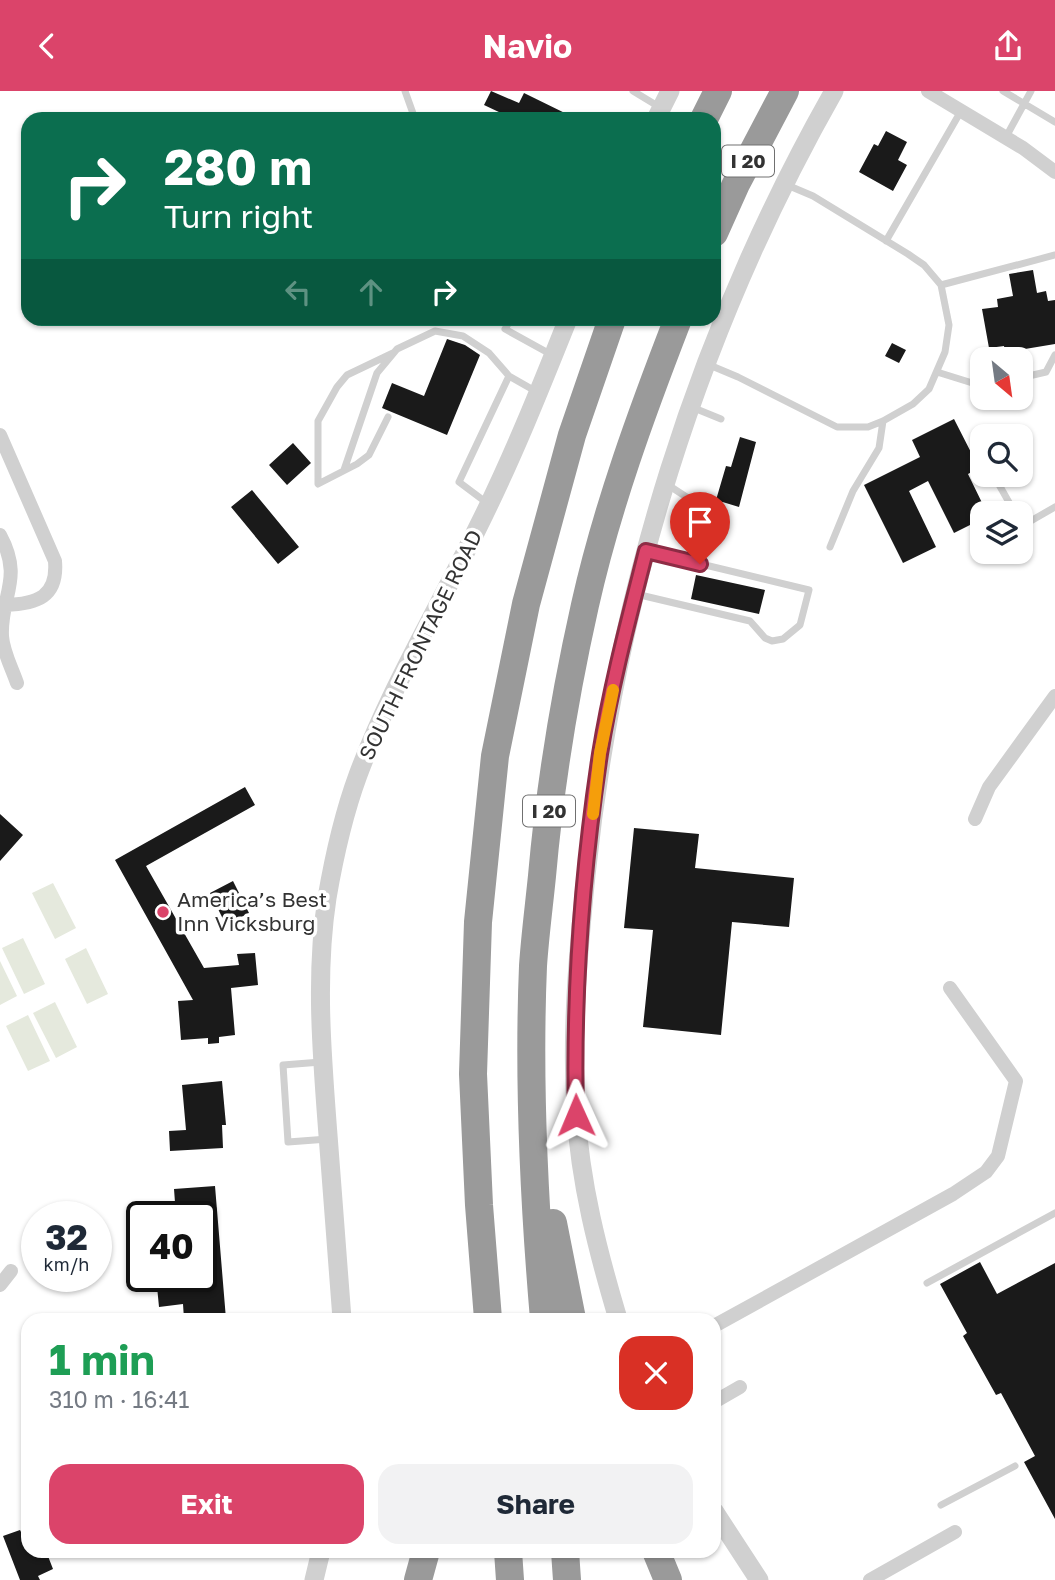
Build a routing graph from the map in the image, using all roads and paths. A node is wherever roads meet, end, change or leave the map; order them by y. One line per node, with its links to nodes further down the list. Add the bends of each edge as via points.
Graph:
1 (405, 91): 12 (lane)
2 (633, 91): 10 (lane)
3 (718, 91): 13 (highway)
4 (785, 91): 18 (highway, I 20)
5 (834, 91): 17 (street)
6 (928, 91): 11 (street)
7 (1003, 91): 9 (lane)
8 (1031, 91): 9 (lane)
9 (1024, 103): 14 (lane); 15 (lane)
10 (663, 106)
11 (961, 111): 15 (street); 19 (lane)
12 (412, 112)
13 (708, 112)
14 (1055, 122)
15 (1006, 138): 16 (street)
16 (1055, 172)
17 (784, 183): 19 (lane); 29 (street)
18 (721, 217)
19 (886, 241): 21 (lane, via 924,265)
20 (1055, 255): 21 (lane)
21 (941, 285): 30 (lane, via 949,325)
22 (507, 326): 27 (lane)
23 (562, 326): 27 (street, SOUTH FRONTAGE ROAD)
24 (610, 326): 58 (highway, via 572,435 526,604 495,756 477,950 473,1074)
25 (675, 326): 56 (highway, I 20, via 614,498 585,604 545,836 533,963)
26 (393, 353): 32 (lane, via 435,331 463,336 489,353); 40 (lane, via 377,373); 40 (lane, via 347,375 318,421 318,484)
27 (553, 355): 34 (street, SOUTH FRONTAGE ROAD)
28 (1055, 355): 31 (lane, via 1046,372)
29 (705, 363): 35 (street); 38 (lane, via 837,427 868,427)
30 (937, 372): 33 (lane); 38 (lane, via 921,397)
31 (1033, 374)
32 (509, 376): 34 (lane); 43 (lane, via 459,482)
33 (970, 382)
34 (538, 392): 43 (street, SOUTH FRONTAGE ROAD)
35 (690, 407): 37 (lane); 41 (street)
36 (388, 417): 40 (lane, via 369,455)
37 (721, 419)
38 (883, 421): 47 (lane, via 879,448 853,491)
39 (0, 435): 50 (street, via 55,561 56,576 54,585 39,599)
40 (344, 470)
41 (666, 483): 42 (lane); 48 (street)
42 (688, 498)
43 (489, 505): 55 (street, SOUTH FRONTAGE ROAD, via 358,776 338,845 321,948)
44 (1055, 507): 45 (lane)
45 (1033, 520)
46 (0, 535): 50 (street, via 11,571)
47 (830, 547)
48 (646, 551): 49 (street); 49 (lane, via 809,590 803,614 791,635 772,641 750,621)
49 (635, 594): 68 (street, via 600,753 579,936 574,1037 584,1184)
50 (5, 605): 51 (street, via 2,638)
51 (17, 683)
52 (1055, 696): 53 (street, via 989,787)
53 (975, 819)
54 (950, 988): 69 (street, via 1016,1081 998,1156 986,1172 953,1194)
55 (322, 1062): 57 (street, SOUTH FRONTAGE ROAD); 57 (lane, via 283,1065 288,1142)
56 (530, 1072): 66 (highway, I 20); 67 (highway)
57 (328, 1139): 63 (street, SOUTH FRONTAGE ROAD)
58 (478, 1205): 64 (highway); 65 (highway)
59 (1055, 1213): 61 (lane)
60 (11, 1271): 62 (street)
61 (927, 1283)
62 (0, 1286)
63 (342, 1313)
64 (470, 1313)
65 (487, 1313)
66 (544, 1313)
67 (571, 1313)
68 (616, 1313)
69 (721, 1322)
70 (740, 1387): 71 (street)
71 (721, 1398)
72 (1015, 1466): 73 (lane)
73 (941, 1505)
74 (721, 1522): 86 (street)
75 (956, 1532): 87 (street)
76 (319, 1558): 81 (street)
77 (424, 1558): 82 (highway)
78 (508, 1558): 83 (highway)
79 (565, 1558): 84 (highway)
80 (659, 1558): 85 (highway)
81 (314, 1580)
82 (418, 1580)
83 (510, 1580)
84 (567, 1580)
85 (668, 1580)
86 (759, 1580)
87 (870, 1580)

